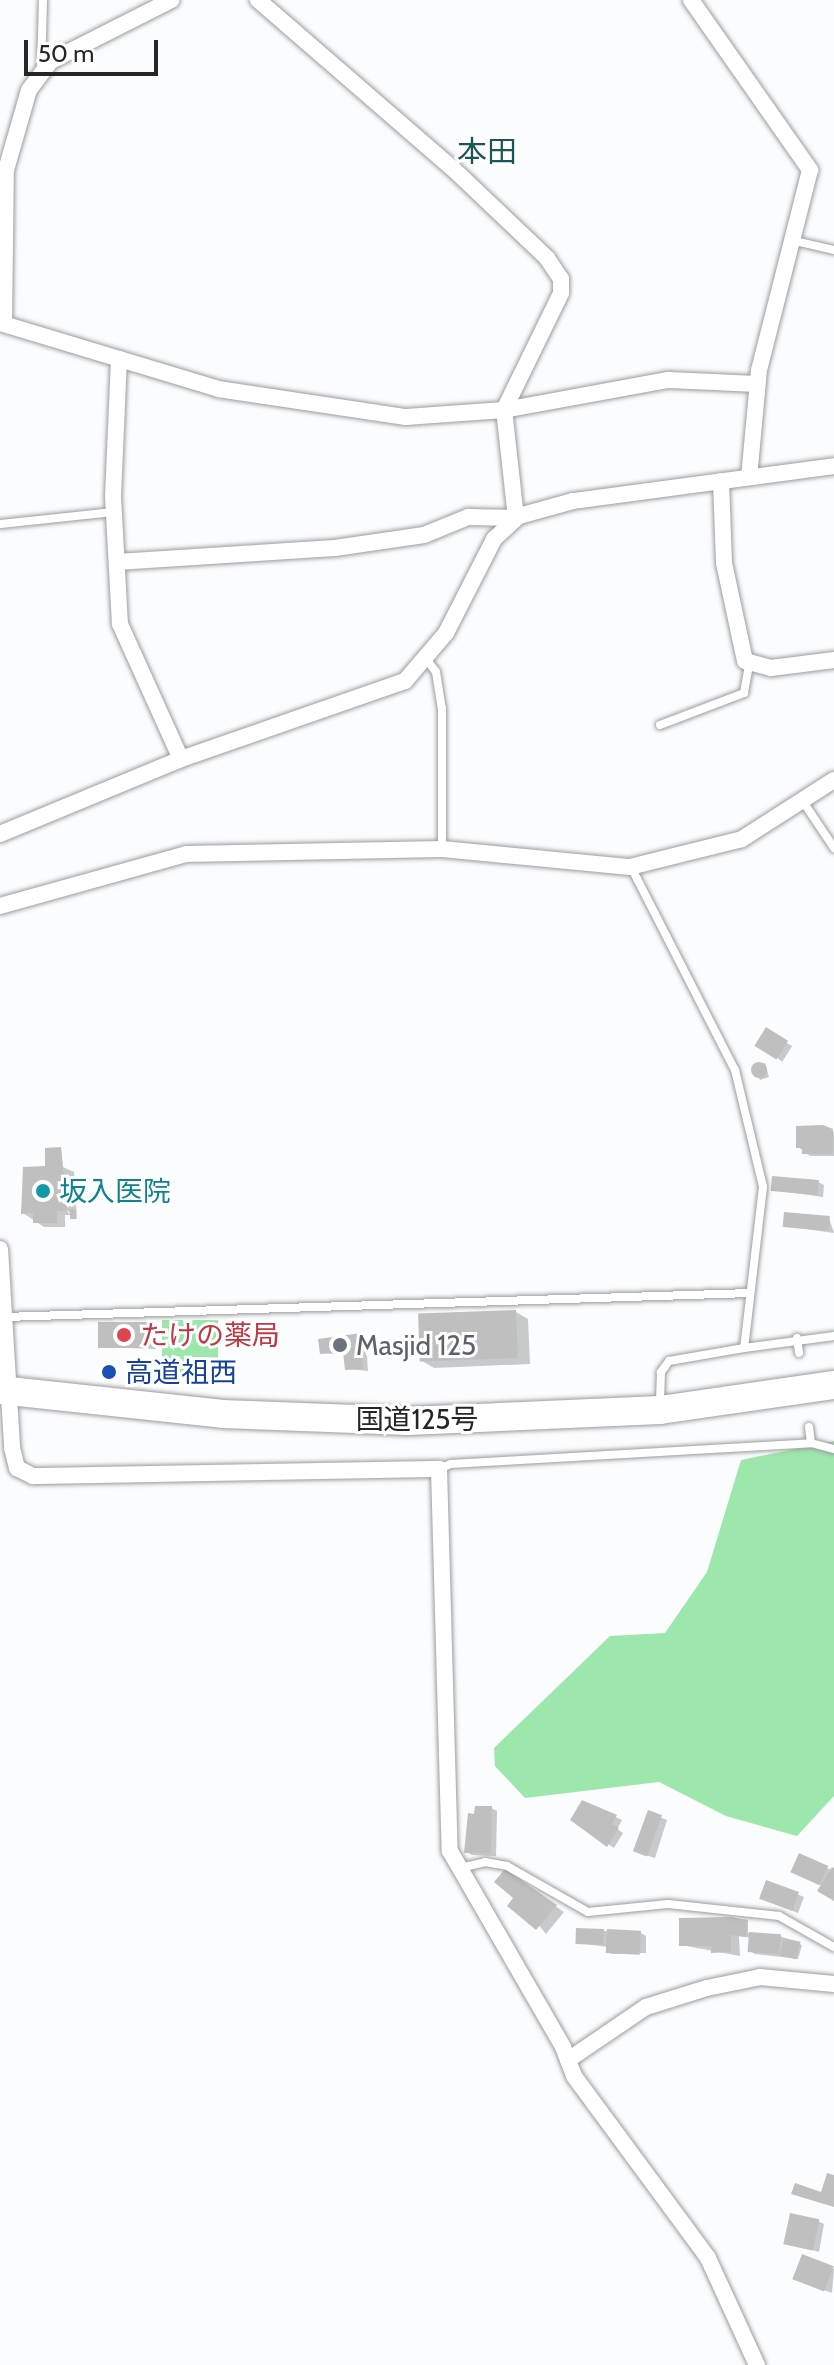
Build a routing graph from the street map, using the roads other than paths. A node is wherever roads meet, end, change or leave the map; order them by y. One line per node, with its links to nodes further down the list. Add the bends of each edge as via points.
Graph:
1 (43, 0): 5 (lane)
2 (171, 0): 5 (street, via 68,51)
3 (258, 0): 11 (street, via 443,160 557,271 561,293)
4 (691, 0): 6 (street, via 808,160)
5 (41, 71): 8 (street, via 20,110 8,153)
6 (795, 241): 7 (lane); 10 (street)
7 (834, 250)
8 (2, 324): 9 (street)
9 (119, 359): 11 (street, via 218,389 385,415 432,419); 15 (street)
10 (757, 384): 11 (street, via 668,380); 13 (street)
11 (504, 410): 16 (street)
12 (834, 466): 13 (street)
13 (749, 477): 14 (street)
14 (721, 481): 16 (street, via 573,501); 21 (street, via 724,563 741,650)
15 (114, 512): 17 (lane); 18 (street)
16 (516, 518): 18 (street, via 468,517 424,535 335,548); 19 (street, via 494,539 457,615)
17 (0, 524)
18 (117, 562): 23 (street, via 123,638)
19 (427, 660): 23 (street, via 398,685); 28 (lane, via 436,672 442,708)
20 (834, 660): 21 (street, via 771,668)
21 (749, 665): 22 (lane, via 744,693)
22 (660, 725)
23 (181, 759): 26 (street)
24 (834, 780): 25 (street)
25 (802, 799): 27 (lane); 29 (street, via 742,839)
26 (0, 834)
27 (834, 848)
28 (442, 849): 29 (street); 30 (street, via 186,854)
29 (630, 867): 32 (lane, via 735,1070 763,1187)
30 (0, 906)
31 (0, 1249): 33 (street)
32 (750, 1293): 33 (lane); 36 (lane)
33 (3, 1317): 39 (street)
34 (834, 1336): 35 (lane)
35 (797, 1338): 36 (lane); 37 (lane)
36 (744, 1348): 40 (lane, via 669,1361 661,1372)
37 (799, 1353)
38 (834, 1385): 40 (highway, 国道125号)
39 (4, 1390): 40 (highway, 国道125号, via 210,1413 379,1420 543,1419); 44 (street, via 17,1468 48,1480)
40 (660, 1410)
41 (809, 1427): 42 (lane)
42 (811, 1443): 43 (lane); 44 (lane, via 451,1464)
43 (834, 1449)
44 (439, 1469): 45 (street, via 450,1851)
45 (460, 1868): 46 (lane, via 485,1862 507,1866 588,1912 668,1904 779,1916); 48 (street)
46 (834, 1947)
47 (834, 1984): 48 (street, via 760,1977 707,1988 646,2007)
48 (568, 2060): 49 (street, via 574,2076 708,2258)
49 (757, 2365)

